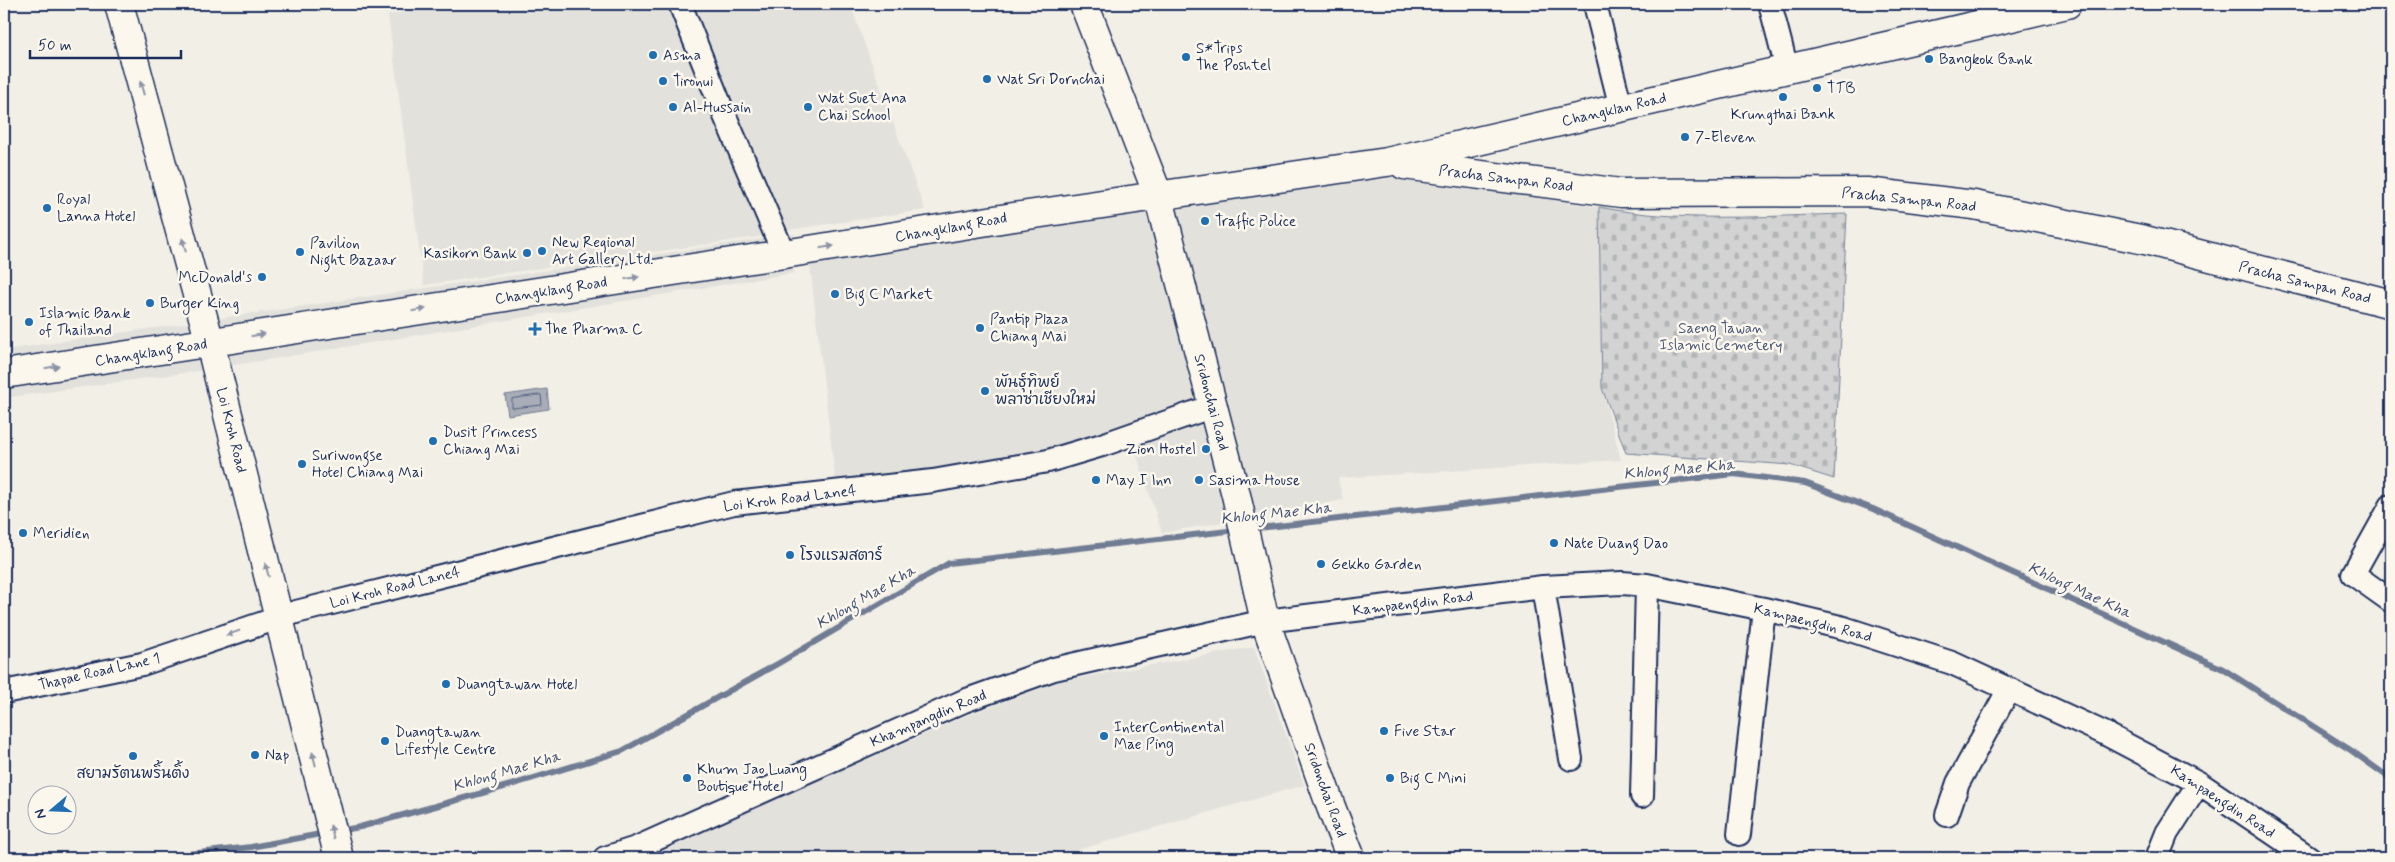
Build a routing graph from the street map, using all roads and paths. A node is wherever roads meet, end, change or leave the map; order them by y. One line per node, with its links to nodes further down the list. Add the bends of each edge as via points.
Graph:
1 (118, 4): 13 (street, Loi Kroh Road, one-way to 1)
2 (680, 4): 11 (street)
3 (1084, 4): 10 (street, Sridonchai Road)
4 (1595, 4): 8 (street)
5 (1770, 4): 7 (street)
6 (2067, 4): 7 (street, Changklan Road)
7 (1787, 69): 8 (street, Changklan Road)
8 (1621, 108): 9 (street, Changklan Road)
9 (1388, 162): 10 (street, Changklan Road); 12 (street, Pracha Sampan Road, via 1620,193 1867,192 1974,205 2146,240)
10 (1158, 195): 11 (street, Changklang Road, one-way to 10); 15 (street, Sridonchai Road)
11 (784, 254): 13 (street, Changklang Road, one-way to 11)
12 (2391, 304)
13 (210, 343): 14 (street, Changklang Road, one-way to 13); 21 (street, Loi Kroh Road, one-way to 13)
14 (4, 374)
15 (1213, 406): 21 (street, Loi Kroh Road Lane4, via 1048,461 933,480 734,503); 22 (street, Sridonchai Road)
16 (2391, 506): 19 (street, via 2353,574)
17 (1646, 585): 18 (street, Kampaengdin Road); 20 (street, Kampaengdin Road); 27 (street)
18 (1542, 587): 22 (street, Kampaengdin Road); 25 (street)
19 (2391, 601)
20 (1764, 609): 23 (street, Kampaengdin Road, via 1844,628 1943,660); 29 (street)
21 (279, 617): 24 (street, Thapae Road Lane 1, one-way to 24, via 142,664); 30 (street, Loi Kroh Road, one-way to 21)
22 (1265, 621): 31 (street, Khampangdin Road, via 1054,669 964,701 636,848); 32 (street, Sridonchai Road)
23 (2008, 689): 26 (street, Kampaengdin Road, via 2104,732); 28 (street, via 1958,783)
24 (4, 692)
25 (1571, 759)
26 (2199, 783): 33 (street, via 2168,833); 34 (street, Kampaengdin Road)
27 (1642, 796)
28 (1947, 816)
29 (1739, 834)
30 (339, 858)
31 (605, 858)
32 (1351, 858)
33 (2157, 858)
34 (2310, 858)

